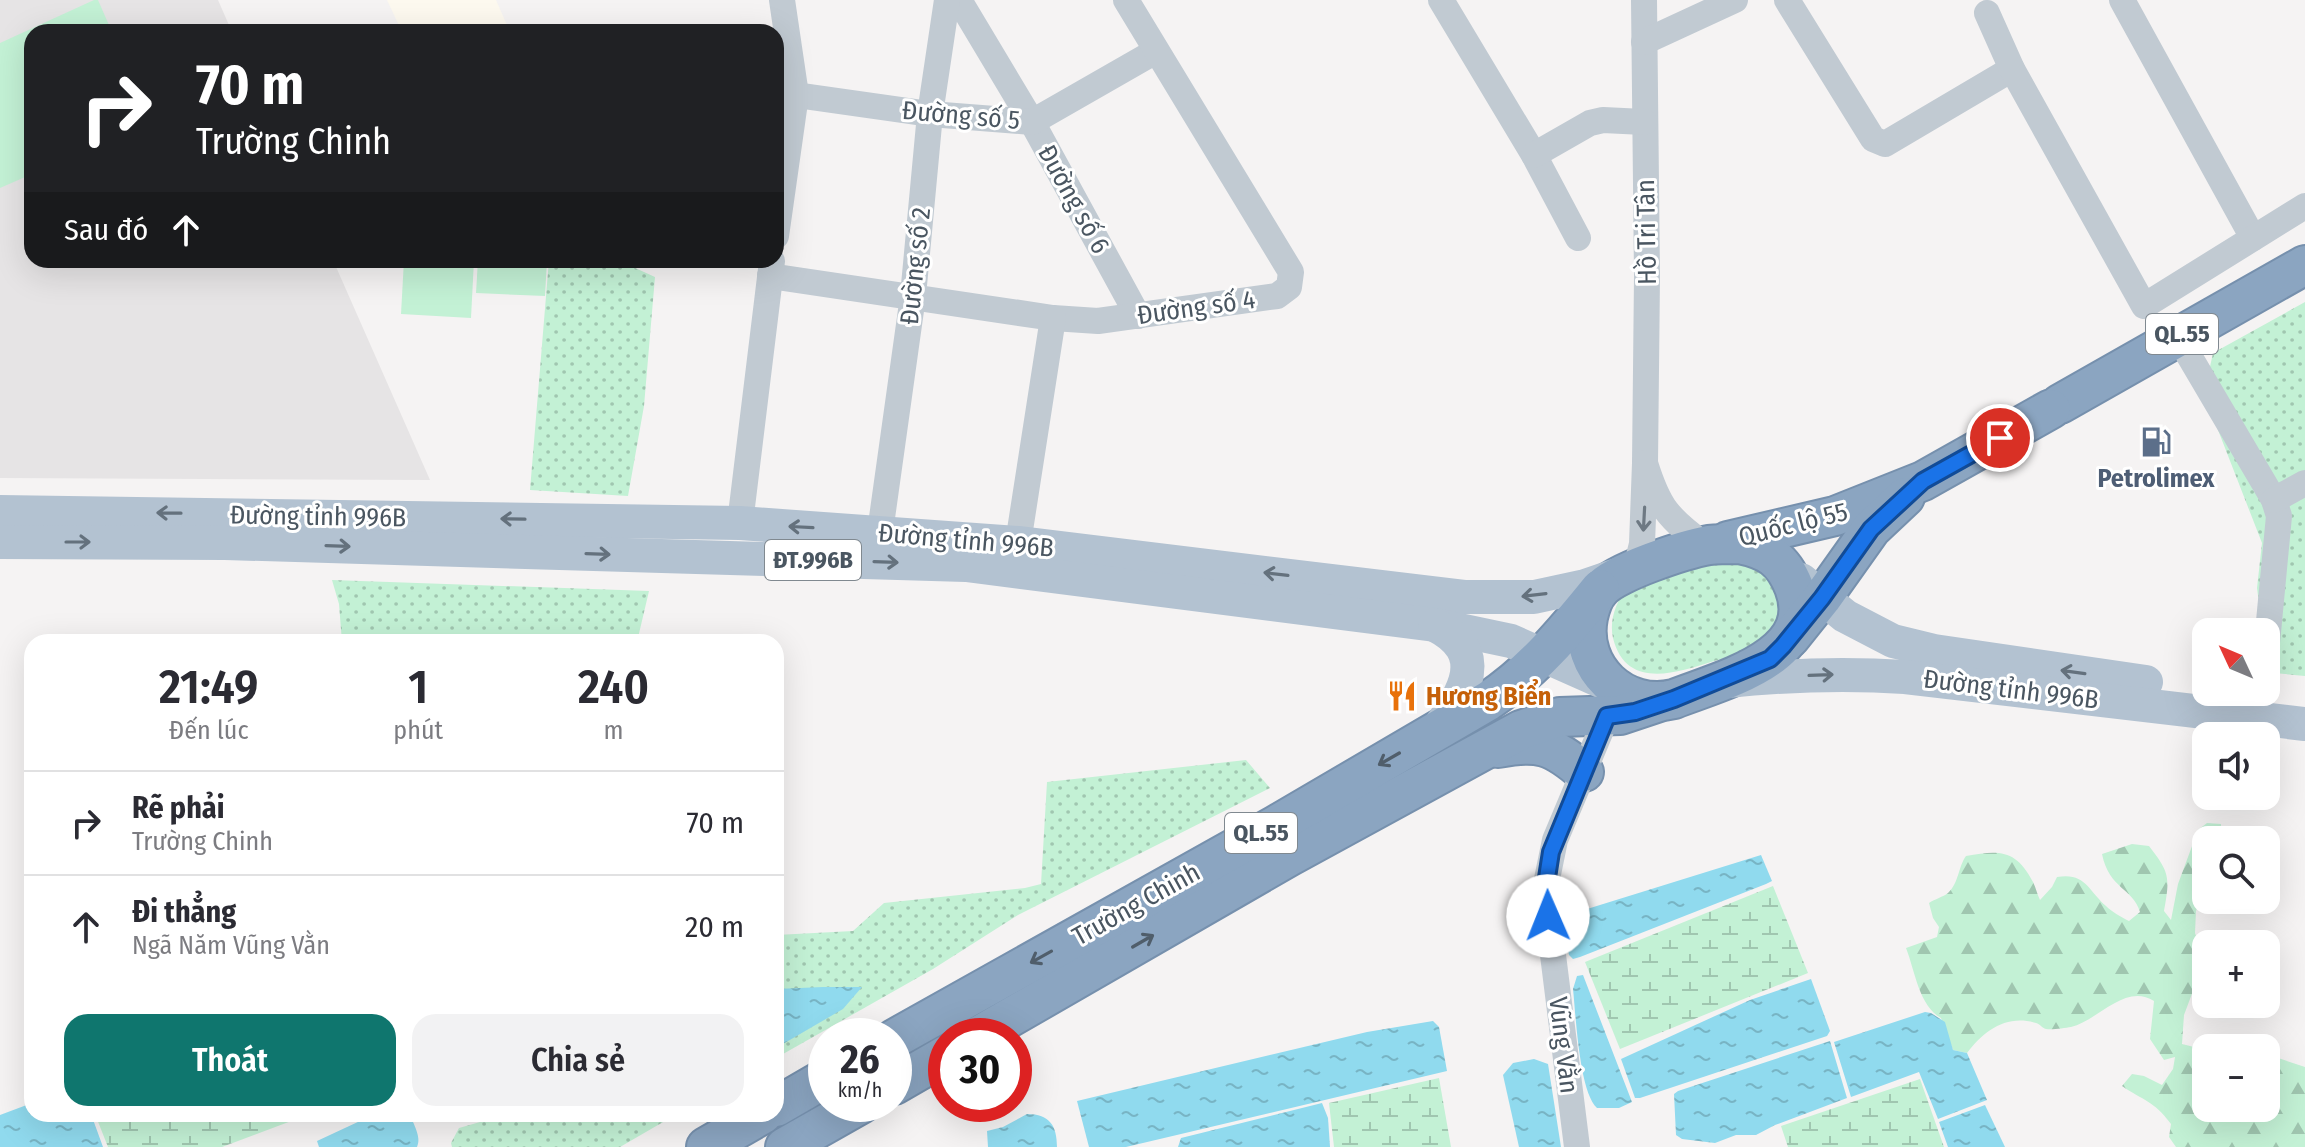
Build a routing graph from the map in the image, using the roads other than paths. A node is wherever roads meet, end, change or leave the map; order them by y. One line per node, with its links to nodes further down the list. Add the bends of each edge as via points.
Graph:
1 (782, 0): 14 (street)
2 (947, 0): 15 (street, Đường số 2)
3 (959, 0): 16 (street, Đường số 6)
4 (1126, 0): 12 (street, Đường số 4)
5 (1441, 0): 18 (street)
6 (1644, 0): 11 (street, Hồ Tri Tân)
7 (1735, 0): 11 (street)
8 (1787, 0): 13 (street, via 1873,139 1885,144)
9 (2122, 0): 22 (street)
10 (1987, 13): 13 (street)
11 (1644, 42): 17 (street, Hồ Tri Tân)
12 (1156, 51): 16 (street, Đường số 5); 26 (street, Đường số 4, via 1291,272 1289,287 1277,296)
13 (2012, 69): 22 (street, via 2144,306)
14 (796, 95): 15 (street, Đường số 5); 19 (street)
15 (930, 114): 16 (street, Đường số 5); 25 (street, Đường số 2)
16 (1032, 122): 26 (street, Đường số 6)
17 (1644, 122): 18 (street, via 1590,123); 29 (street, Hồ Tri Tân)
18 (1534, 155): 21 (street)
19 (784, 180)
20 (2305, 206): 22 (street)
21 (1578, 238)
22 (2253, 238)
23 (2305, 265): 28 (highway, Quốc lộ 55 / QL.55)
24 (772, 268): 25 (street, Đường số 4); 34 (street)
25 (913, 296): 27 (street, Đường số 4); 36 (street, Đường số 2)
26 (1138, 316): 27 (street, Đường số 4, via 1098,321)
27 (1053, 318): 38 (street)
28 (2178, 337): 30 (highway, Quốc lộ 55 / QL.55); 32 (street)
29 (1645, 463): 39 (street, via 1665,513); 41 (street, Hồ Tri Tân, one-way to 41)
30 (1923, 481): 39 (highway, Quốc lộ 55 / QL.55, via 1835,516); 43 (highway, Quốc lộ 55 / QL.55, via 1871,529)
31 (2305, 483): 32 (street)
32 (2274, 500): 44 (street, via 2279,535)
33 (0, 512): 35 (main road, Đường tỉnh 996B / ĐT.996B, one-way to 33)
34 (740, 523): 35 (main road, Đường tỉnh 996B / ĐT.996B, one-way to 35); 36 (main road, Đường tỉnh 996B / ĐT.996B, one-way to 34)
35 (227, 528): 37 (main road, Đường tỉnh 996B / ĐT.996B, one-way to 35); 45 (main road, Đường tỉnh 996B / ĐT.996B, one-way to 45, via 966,565)
36 (880, 532): 38 (main road, Đường tỉnh 996B / ĐT.996B)
37 (0, 542)
38 (1018, 543): 41 (main road, Đường tỉnh 996B / ĐT.996B, one-way to 38, via 1534,597 1464,597)
39 (1706, 546): 40 (highway, via 1759,548); 41 (highway)
40 (1782, 564): 43 (main road, Đường tỉnh 996B); 46 (highway, via 1796,593 1797,611)
41 (1636, 568): 42 (highway)
42 (1600, 589): 47 (highway, Trường Chinh / QL.55); 51 (highway, via 1586,629 1588,650)
43 (1822, 598): 46 (highway, Quốc lộ 55 / QL.55); 49 (main road, Đường tỉnh 996B, one-way to 43, via 1911,646 1879,636)
44 (2270, 618)
45 (1435, 625): 47 (main road, Đường tỉnh 996B / ĐT.996B, via 1511,641); 54 (main road, via 1456,641 1467,664 1459,700)
46 (1783, 646): 48 (highway, via 1770,659)
47 (1544, 656): 51 (main road, Đường tỉnh 996B / ĐT.996B); 54 (highway, Trường Chinh / QL.55, via 1504,690)
48 (1715, 682): 51 (highway, Trường Chinh / QL.55, via 1635,712); 53 (main road, Đường tỉnh 996B, one-way to 53, via 1777,676 1905,677)
49 (2192, 688)
50 (2280, 697): 52 (main road)
51 (1610, 701): 55 (highway, Trường Chinh / QL.55, via 1539,722); 56 (street, Vũng Vằn)
52 (2305, 702)
53 (2305, 724)
54 (1438, 729): 58 (highway, Trường Chinh / QL.55, one-way to 58)
55 (1479, 751): 56 (highway, via 1539,744); 57 (highway, Trường Chinh / QL.55, one-way to 55)
56 (1584, 772): 65 (street, Vũng Vằn, via 1555,840 1546,884)
57 (1009, 1018)
58 (912, 1029)
59 (808, 1088): 60 (highway)
60 (784, 1102)
61 (749, 1122): 63 (highway)
62 (829, 1122): 64 (highway)
63 (706, 1147)
64 (785, 1147)
65 (1577, 1147)

